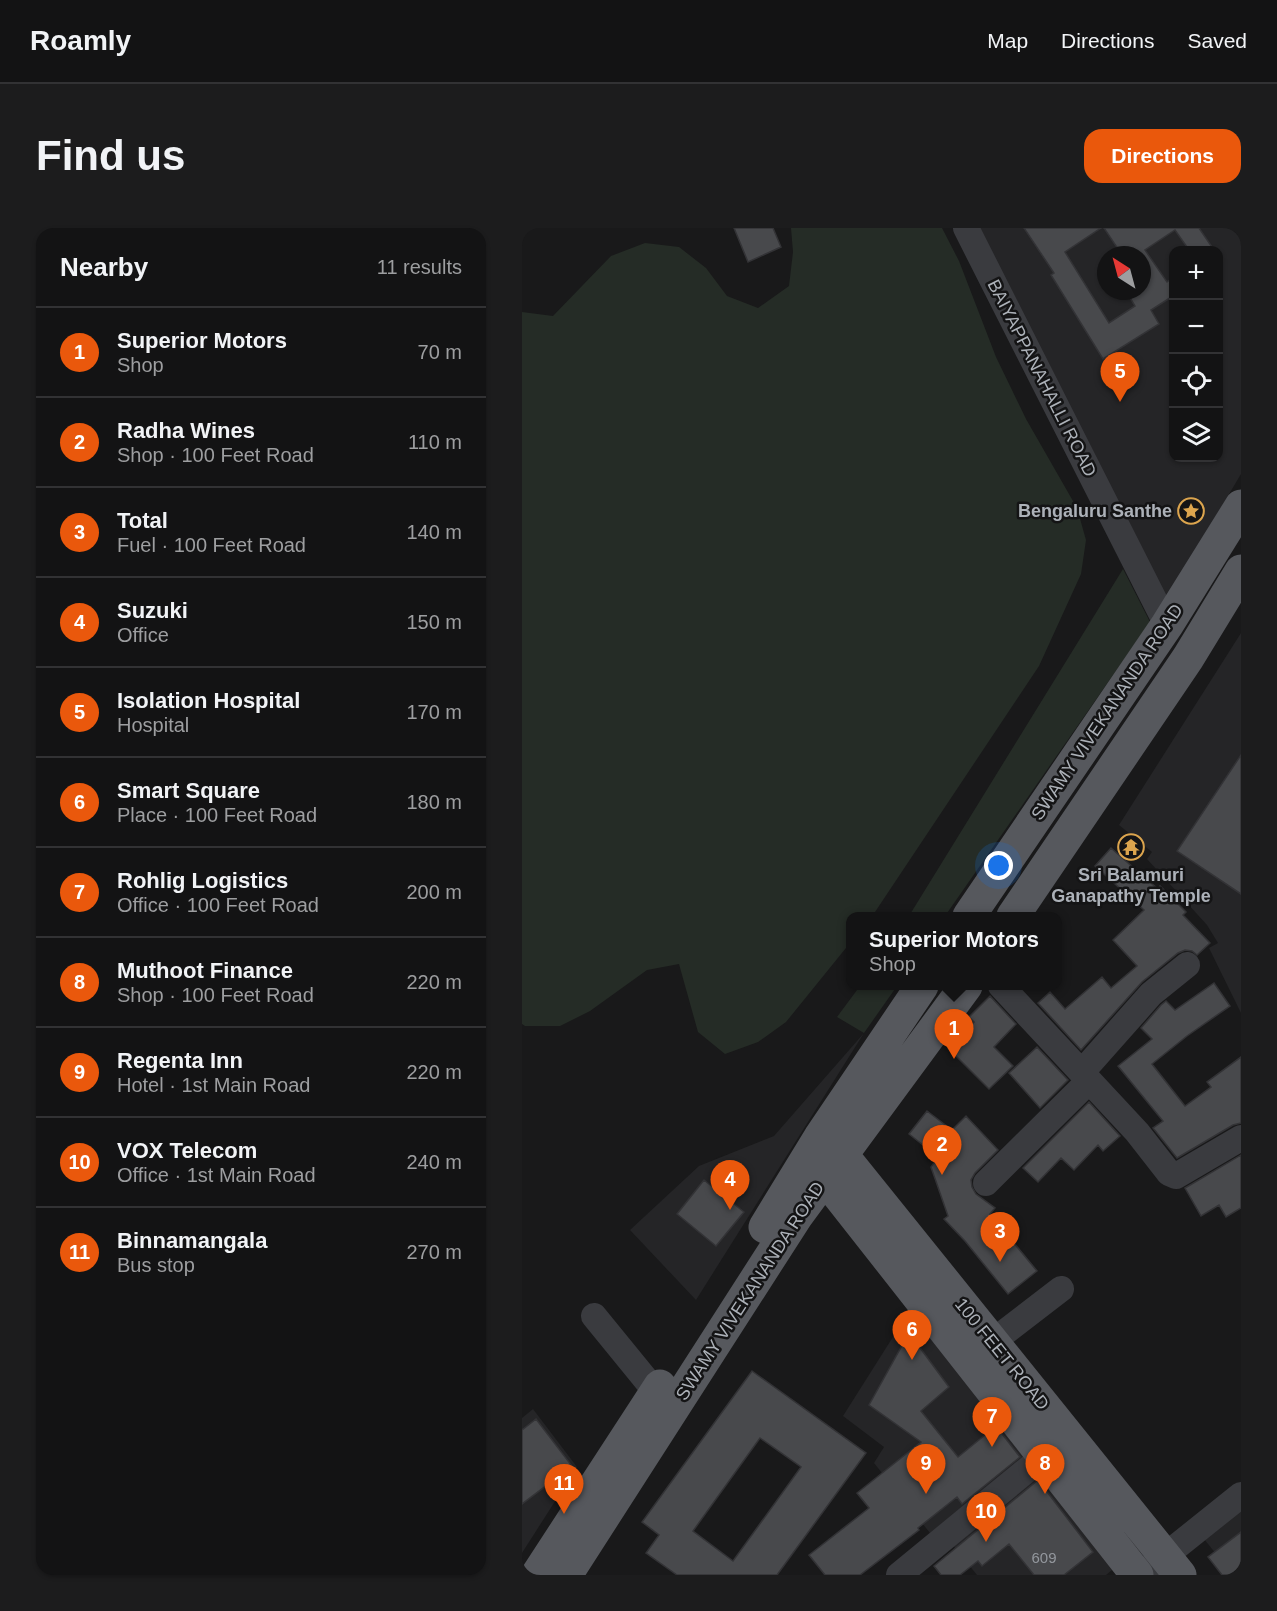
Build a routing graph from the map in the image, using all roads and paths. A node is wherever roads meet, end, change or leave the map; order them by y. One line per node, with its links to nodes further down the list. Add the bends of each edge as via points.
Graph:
1 (966, 228): 4 (street, BAIYAPPANAHALLI ROAD)
2 (1241, 506): 4 (main road, SWAMY VIVEKANANDA ROAD)
3 (1241, 571): 6 (main road, SWAMY VIVEKANANDA ROAD, via 1188,657)
4 (1167, 625): 5 (main road, SWAMY VIVEKANANDA ROAD)
5 (972, 912)
6 (1016, 912)
7 (1187, 965): 11 (street, via 1151,994)
8 (920, 990): 13 (main road, SWAMY VIVEKANANDA ROAD)
9 (963, 990): 13 (main road, SWAMY VIVEKANANDA ROAD)
10 (1005, 990): 11 (street)
11 (1086, 1076): 12 (street, via 1169,1173 1176,1176); 14 (street)
12 (1241, 1138)
13 (823, 1157): 17 (main road, 100 FEET ROAD); 18 (main road, SWAMY VIVEKANANDA ROAD, via 766,1226); 19 (main road, 100 FEET ROAD); 23 (main road, SWAMY VIVEKANANDA ROAD, via 796,1217)
14 (986, 1184)
15 (1062, 1289): 17 (street)
16 (594, 1316): 18 (street)
17 (992, 1342): 21 (main road, 100 FEET ROAD)
18 (656, 1392): 22 (main road, SWAMY VIVEKANANDA ROAD)
19 (1044, 1456): 21 (main road, 100 FEET ROAD); 24 (street)
20 (1241, 1495): 21 (street)
21 (1156, 1570)
22 (537, 1575)
23 (566, 1575)
24 (899, 1575)

